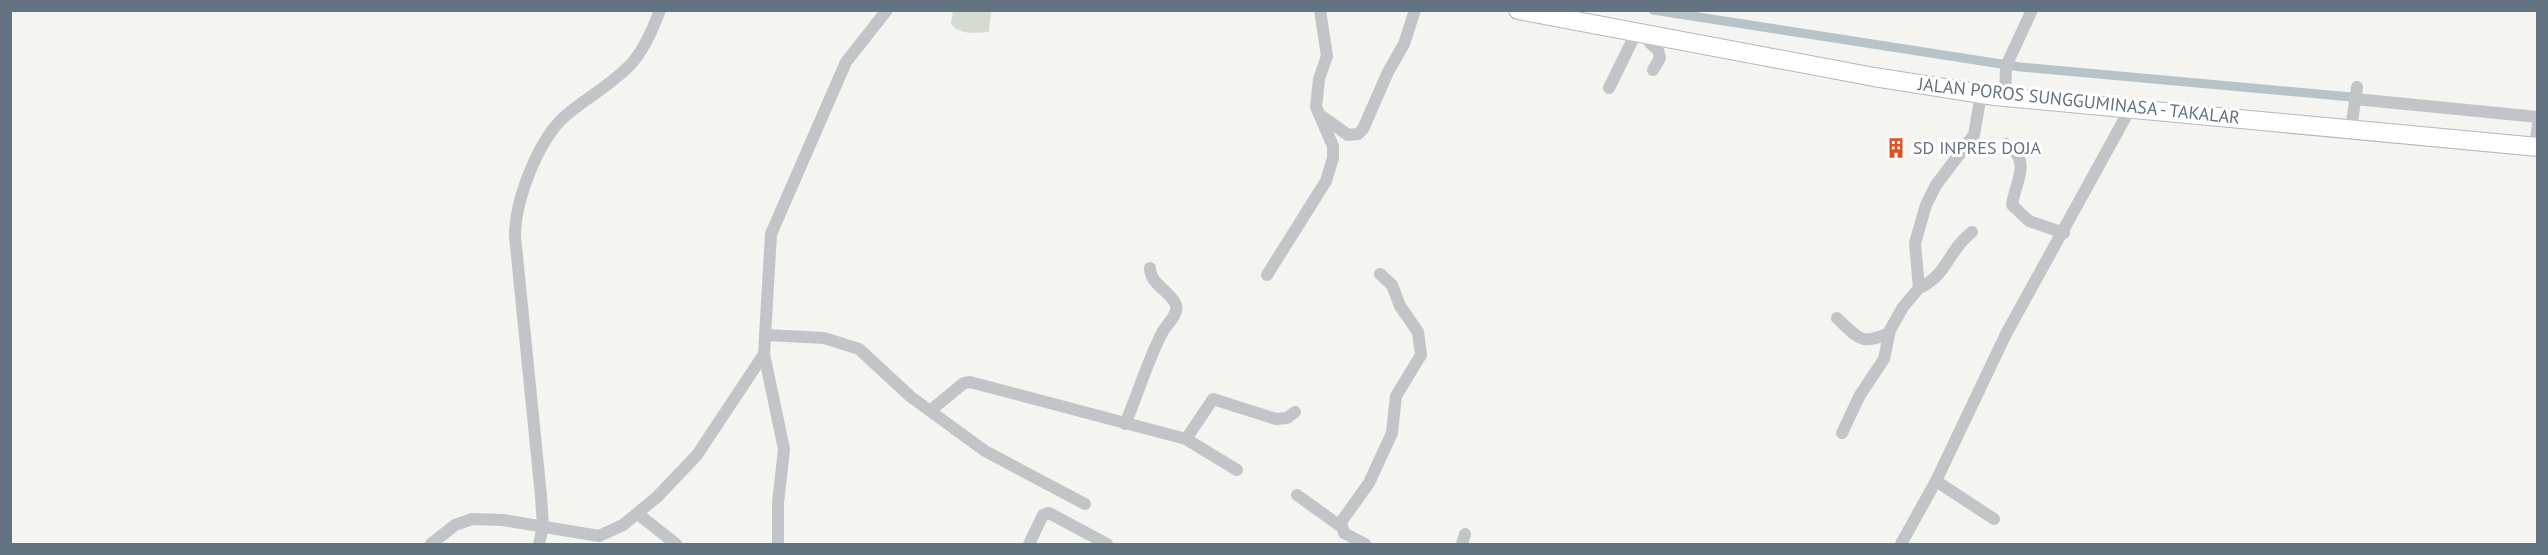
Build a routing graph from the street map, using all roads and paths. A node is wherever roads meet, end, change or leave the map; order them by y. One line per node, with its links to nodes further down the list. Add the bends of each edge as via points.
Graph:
1 (660, 10): 41 (street, via 644,46 629,66 551,132 516,214)
2 (887, 10): 27 (street, via 846,62 774,226 768,256)
3 (1320, 10): 14 (street, via 1327,56 1319,79)
4 (1415, 10): 14 (street, via 1404,44 1363,129 1348,135)
5 (1518, 10): 7 (highway, JALAN POROS SUNGGUMINASA - TAKALAR)
6 (2032, 10): 10 (street, via 2006,66)
7 (1644, 33): 8 (street, via 1660,58); 9 (street); 11 (highway, JALAN POROS SUNGGUMINASA - TAKALAR, via 1832,70)
8 (1653, 70)
9 (1609, 88)
10 (2005, 91): 11 (highway, JALAN POROS SUNGGUMINASA - TAKALAR); 13 (highway, JALAN POROS SUNGGUMINASA - TAKALAR)
11 (1982, 94): 24 (street, via 1974,135 1936,185 1926,205 1915,243)
12 (2354, 106): 13 (highway, JALAN POROS SUNGGUMINASA - TAKALAR); 15 (street); 18 (highway, JALAN POROS SUNGGUMINASA - TAKALAR)
13 (2130, 110): 20 (street)
14 (1317, 113): 23 (street, via 1333,146 1330,169)
15 (2538, 117)
16 (2537, 126): 18 (street)
17 (2006, 144): 20 (street, via 2019,156 2022,170 2012,205 2029,221)
18 (2536, 147)
19 (1972, 232): 24 (street, via 1955,247 1939,276)
20 (2064, 233): 35 (street, via 2006,334)
21 (1150, 268): 31 (street, via 1152,277 1177,306 1162,332)
22 (1380, 273): 40 (street, via 1392,285 1418,333 1421,355 1396,396 1392,433 1369,483)
23 (1267, 275)
24 (1919, 288): 26 (street)
25 (1836, 318): 26 (street, via 1868,342)
26 (1889, 333): 32 (street, via 1884,359 1860,395)
27 (766, 335): 28 (street); 29 (street, via 824,338 860,350)
28 (764, 354): 38 (street, via 697,455); 45 (street, via 784,449)
29 (931, 410): 31 (street, via 970,382); 37 (street, via 985,451)
30 (1295, 412): 33 (street, via 1276,419 1213,399)
31 (1125, 424): 33 (street)
32 (1842, 433)
33 (1186, 439): 34 (street)
34 (1237, 470)
35 (1936, 481): 39 (street); 49 (street)
36 (1297, 495): 40 (street)
37 (1085, 504)
38 (638, 514): 41 (street, via 599,536); 44 (street)
39 (1994, 519)
40 (1340, 526): 48 (street, via 1344,533)
41 (543, 527): 42 (street, via 472,519 455,525); 43 (street)
42 (432, 544)
43 (539, 544)
44 (676, 544)
45 (778, 544)
46 (1029, 544): 47 (street, via 1042,515 1049,513)
47 (1107, 544)
48 (1365, 544)
49 (1900, 544)

